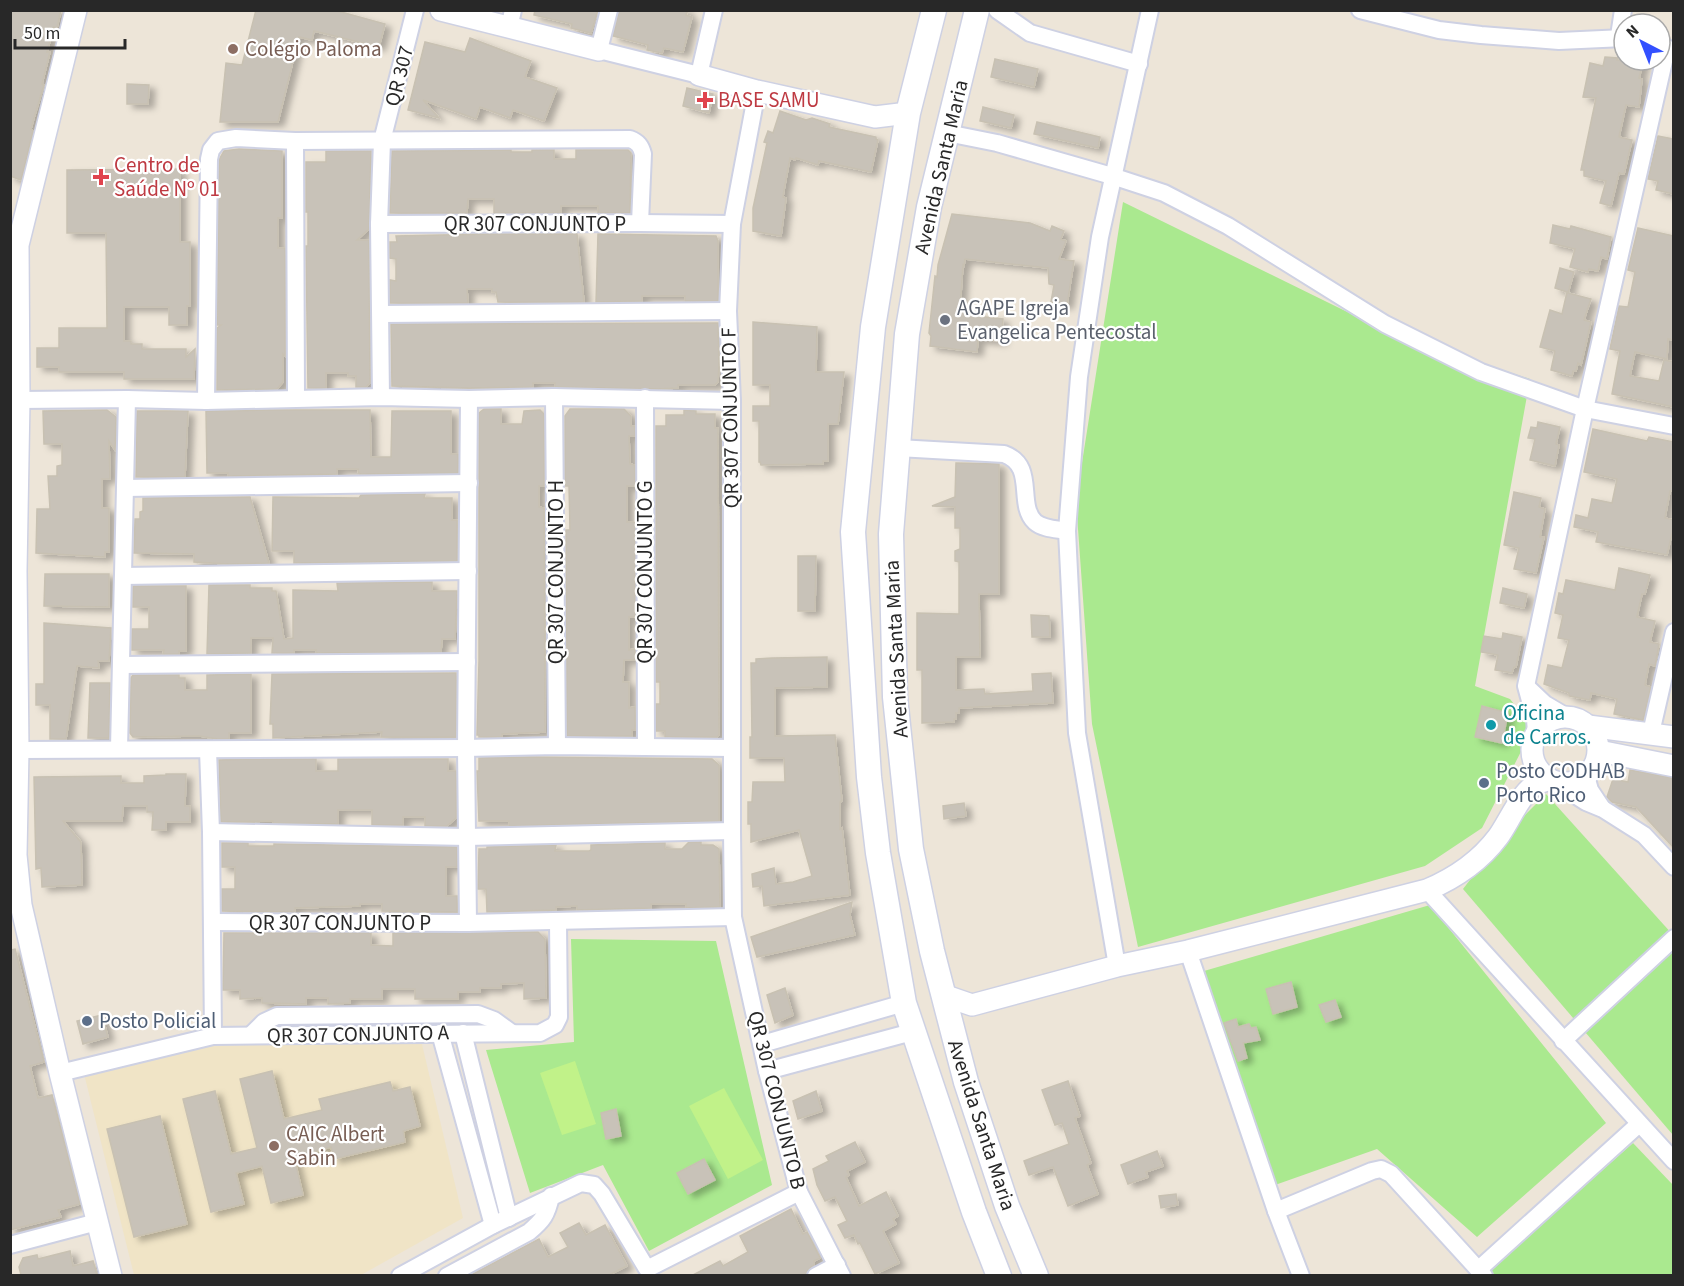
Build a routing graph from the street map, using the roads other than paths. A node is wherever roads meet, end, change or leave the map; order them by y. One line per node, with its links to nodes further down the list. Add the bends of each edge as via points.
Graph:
1 (76, 10): 28 (street)
2 (415, 10): 23 (street, QR 307)
3 (441, 10): 11 (street)
4 (609, 10): 13 (street)
5 (714, 10): 16 (street)
6 (934, 10): 18 (main road, Avenida Santa Maria)
7 (977, 10): 20 (main road, Avenida Santa Maria)
8 (997, 10): 14 (street, via 1030,33)
9 (1150, 10): 14 (street)
10 (1360, 10): 12 (street, via 1439,30 1481,35 1558,41)
11 (511, 19): 13 (street)
12 (1612, 38)
13 (599, 50): 16 (street)
14 (1139, 64): 24 (street)
15 (1662, 72): 42 (street)
16 (699, 75): 17 (street)
17 (757, 91): 19 (street); 27 (street, QR 307 CONJUNTO F)
18 (908, 113): 19 (street); 21 (main road, Avenida Santa Maria)
19 (875, 117): 21 (street)
20 (947, 133): 24 (street); 32 (main road, Avenida Santa Maria, via 929,207)
21 (903, 140): 31 (main road, Avenida Santa Maria)
22 (295, 141): 23 (street, QR 307 CONJUNTO P); 33 (street); 40 (street, QR 307 CONJUNTO P, via 226,138 211,150)
23 (382, 141): 25 (street, QR 307 CONJUNTO P, via 630,139 636,141 643,154); 26 (street, QR 307)
24 (1112, 176): 42 (street, via 1190,204 1384,324 1481,372); 47 (street, via 1079,377)
25 (640, 223): 26 (street, QR 307 CONJUNTO P); 27 (street)
26 (379, 224): 30 (street, QR 307)
27 (732, 224): 29 (street, QR 307 CONJUNTO F)
28 (14, 244): 39 (street)
29 (728, 311): 30 (street); 41 (street, QR 307 CONJUNTO F)
30 (381, 314): 34 (street, QR 307)
31 (873, 327): 32 (main road); 57 (main road, Avenida Santa Maria, via 853,532)
32 (907, 334): 44 (main road, Avenida Santa Maria)
33 (296, 397): 34 (street); 40 (street)
34 (381, 397): 38 (street)
35 (554, 397): 36 (street); 38 (street); 61 (street, QR 307 CONJUNTO H)
36 (645, 398): 41 (street); 62 (street, QR 307 CONJUNTO G)
37 (127, 399): 39 (street); 40 (street); 46 (street)
38 (469, 399): 45 (street)
39 (19, 400): 48 (street)
40 (206, 400)
41 (732, 400): 64 (street, QR 307 CONJUNTO F)
42 (1586, 409): 43 (street); 54 (street)
43 (1674, 426)
44 (898, 448): 47 (street, via 1012,456 1023,471 1034,521 1042,527); 74 (main road, Avenida Santa Maria, via 891,534 895,697)
45 (468, 483): 46 (street); 49 (street)
46 (125, 488): 50 (street)
47 (1066, 531): 90 (street, via 1077,733)
48 (13, 571): 66 (street)
49 (468, 571): 50 (street); 52 (street)
50 (123, 576): 53 (street)
51 (1674, 632): 59 (street)
52 (467, 662): 53 (street); 63 (street)
53 (121, 665): 65 (street)
54 (1526, 686): 55 (street, via 1545,705); 58 (street)
55 (1567, 717): 56 (street); 58 (street, via 1555,718)
56 (1588, 726): 59 (street); 68 (street)
57 (865, 733): 74 (main road, via 886,812); 80 (main road, Avenida Santa Maria)
58 (1536, 733): 69 (street)
59 (1651, 733): 60 (street)
60 (1674, 737)
61 (557, 746): 62 (street); 63 (street)
62 (646, 747): 64 (street)
63 (466, 748): 67 (street); 78 (street)
64 (732, 748): 77 (street, QR 307 CONJUNTO F)
65 (119, 749): 66 (street); 67 (street)
66 (18, 750): 83 (street)
67 (208, 750): 76 (street)
68 (1599, 751): 70 (street); 71 (street)
69 (1533, 759): 72 (street, via 1539,771); 75 (street)
70 (1674, 766)
71 (1586, 776): 72 (street, via 1573,781); 73 (street)
72 (1552, 780): 73 (street); 75 (street, via 1536,784)
73 (1603, 809): 81 (street, via 1644,835)
74 (907, 814): 79 (main road, Avenida Santa Maria)
75 (1507, 822): 82 (street, via 1497,838 1460,873)
76 (211, 831): 78 (street); 85 (street)
77 (732, 831): 78 (street); 84 (street, QR 307 CONJUNTO B)
78 (467, 837): 87 (street)
79 (911, 849): 80 (main road); 91 (main road, Avenida Santa Maria)
80 (878, 853): 92 (main road, Avenida Santa Maria)
81 (1674, 867)
82 (1427, 891): 89 (street); 101 (street)
83 (16, 905): 104 (street)
84 (733, 917): 86 (street); 102 (street, QR 307 CONJUNTO B)
85 (212, 922): 87 (street, QR 307 CONJUNTO P); 100 (street)
86 (558, 922): 87 (street); 97 (street, QR 307 CONJUNTO A, via 559,1017 555,1025 540,1033)
87 (468, 923)
88 (1674, 938): 101 (street)
89 (1188, 951): 90 (street); 110 (street)
90 (1117, 966): 93 (street)
91 (944, 995): 93 (street); 98 (main road, Avenida Santa Maria)
92 (903, 1003): 94 (main road, Avenida Santa Maria); 102 (street)
93 (972, 1005): 98 (street)
94 (912, 1032): 103 (street); 111 (main road, Avenida Santa Maria)
95 (440, 1033): 96 (street, QR 307 CONJUNTO A); 99 (street, QR 307 CONJUNTO A); 114 (street)
96 (464, 1033): 97 (street, QR 307 CONJUNTO A); 112 (street)
97 (512, 1033): 99 (street, via 487,1016 455,1014 277,1016)
98 (953, 1033): 109 (main road, Avenida Santa Maria)
99 (251, 1035): 100 (street, QR 307 CONJUNTO A)
100 (213, 1036): 104 (street, QR 307 CONJUNTO A)
101 (1563, 1041): 105 (street)
102 (762, 1044): 103 (street, QR 307 CONJUNTO B)
103 (767, 1071): 107 (street, QR 307 CONJUNTO B)
104 (60, 1073): 113 (street)
105 (1639, 1124): 106 (street); 120 (street)
106 (1674, 1161)
107 (799, 1192): 118 (street, QR 307 CONJUNTO B); 119 (street)
108 (552, 1196): 112 (street); 119 (street, via 581,1183 594,1185); 123 (street, via 548,1213 529,1232)
109 (1007, 1206): 111 (main road); 115 (main road, Avenida Santa Maria)
110 (1276, 1211): 120 (street, via 1381,1169 1391,1174); 127 (street)
111 (974, 1212): 117 (main road, Avenida Santa Maria)
112 (509, 1218): 114 (street)
113 (97, 1222): 116 (street); 121 (street)
114 (493, 1225): 122 (street)
115 (1019, 1236): 117 (main road); 126 (main road, Avenida Santa Maria)
116 (10, 1245)
117 (987, 1246): 125 (main road, Avenida Santa Maria)
118 (839, 1270): 124 (street)
119 (641, 1272)
120 (1481, 1272)
121 (111, 1275)
122 (400, 1275)
123 (447, 1275)
124 (816, 1275)
125 (999, 1275)
126 (1036, 1275)
127 (1301, 1275)

